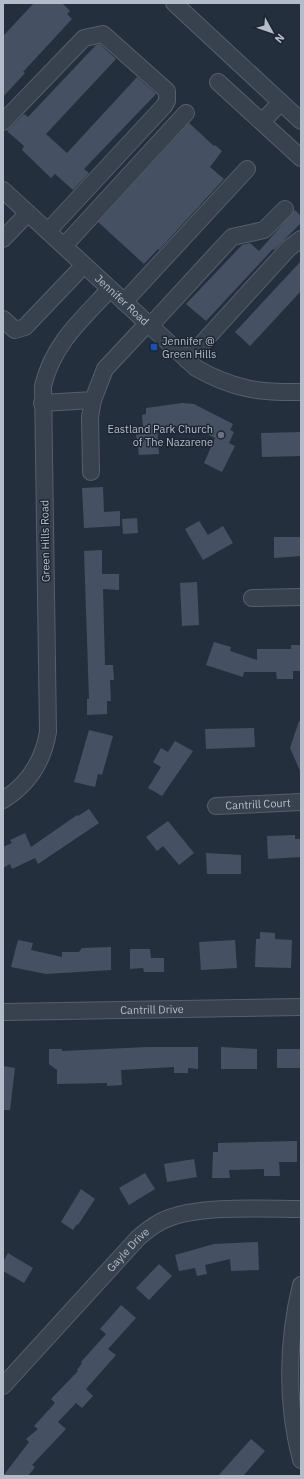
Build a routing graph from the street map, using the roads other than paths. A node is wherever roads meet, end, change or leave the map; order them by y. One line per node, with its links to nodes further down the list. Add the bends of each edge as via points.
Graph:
1 (174, 3): 3 (street)
2 (218, 82): 7 (street)
3 (281, 102): 5 (street); 7 (street)
4 (186, 113): 16 (street)
5 (301, 121)
6 (3, 122): 13 (street, via 84,38 98,34 103,34 167,91 164,106)
7 (262, 122): 8 (street)
8 (301, 158)
9 (247, 169): 19 (street)
10 (3, 190): 12 (street, Jennifer Road)
11 (285, 209): 21 (street, via 264,230 232,237)
12 (28, 213): 13 (street, Jennifer Road); 14 (street)
13 (48, 231): 16 (street, Jennifer Road)
14 (5, 233)
15 (301, 239): 22 (street)
16 (64, 246): 17 (street, Jennifer Road)
17 (84, 265): 18 (street, Jennifer Road); 20 (street, via 25,327 16,330)
18 (110, 289): 19 (street, Jennifer Road); 25 (street, Green Hills Road, via 72,330 53,356 47,370)
19 (124, 302): 21 (street, Jennifer Road)
20 (3, 319)
21 (149, 325): 22 (street, Jennifer Road); 24 (street, via 105,369)
22 (187, 360): 23 (street, Jennifer Road, via 212,377 245,389)
23 (301, 392)
24 (93, 400): 25 (street); 26 (street, via 90,417)
25 (42, 403): 29 (street, Green Hills Road, via 48,732 39,763 19,788)
26 (91, 472)
27 (301, 597): 28 (street)
28 (252, 598)
29 (3, 800)
30 (301, 802): 31 (street, Cantrill Court)
31 (216, 806)
32 (301, 1007): 33 (street, Cantrill Drive)
33 (3, 1012)
34 (301, 1209): 37 (street, Gayle Drive, via 186,1212 151,1227 138,1238)
35 (301, 1285): 36 (street, via 294,1319)
36 (296, 1345): 38 (street, via 290,1368 293,1415)
37 (3, 1386)
38 (301, 1460)

